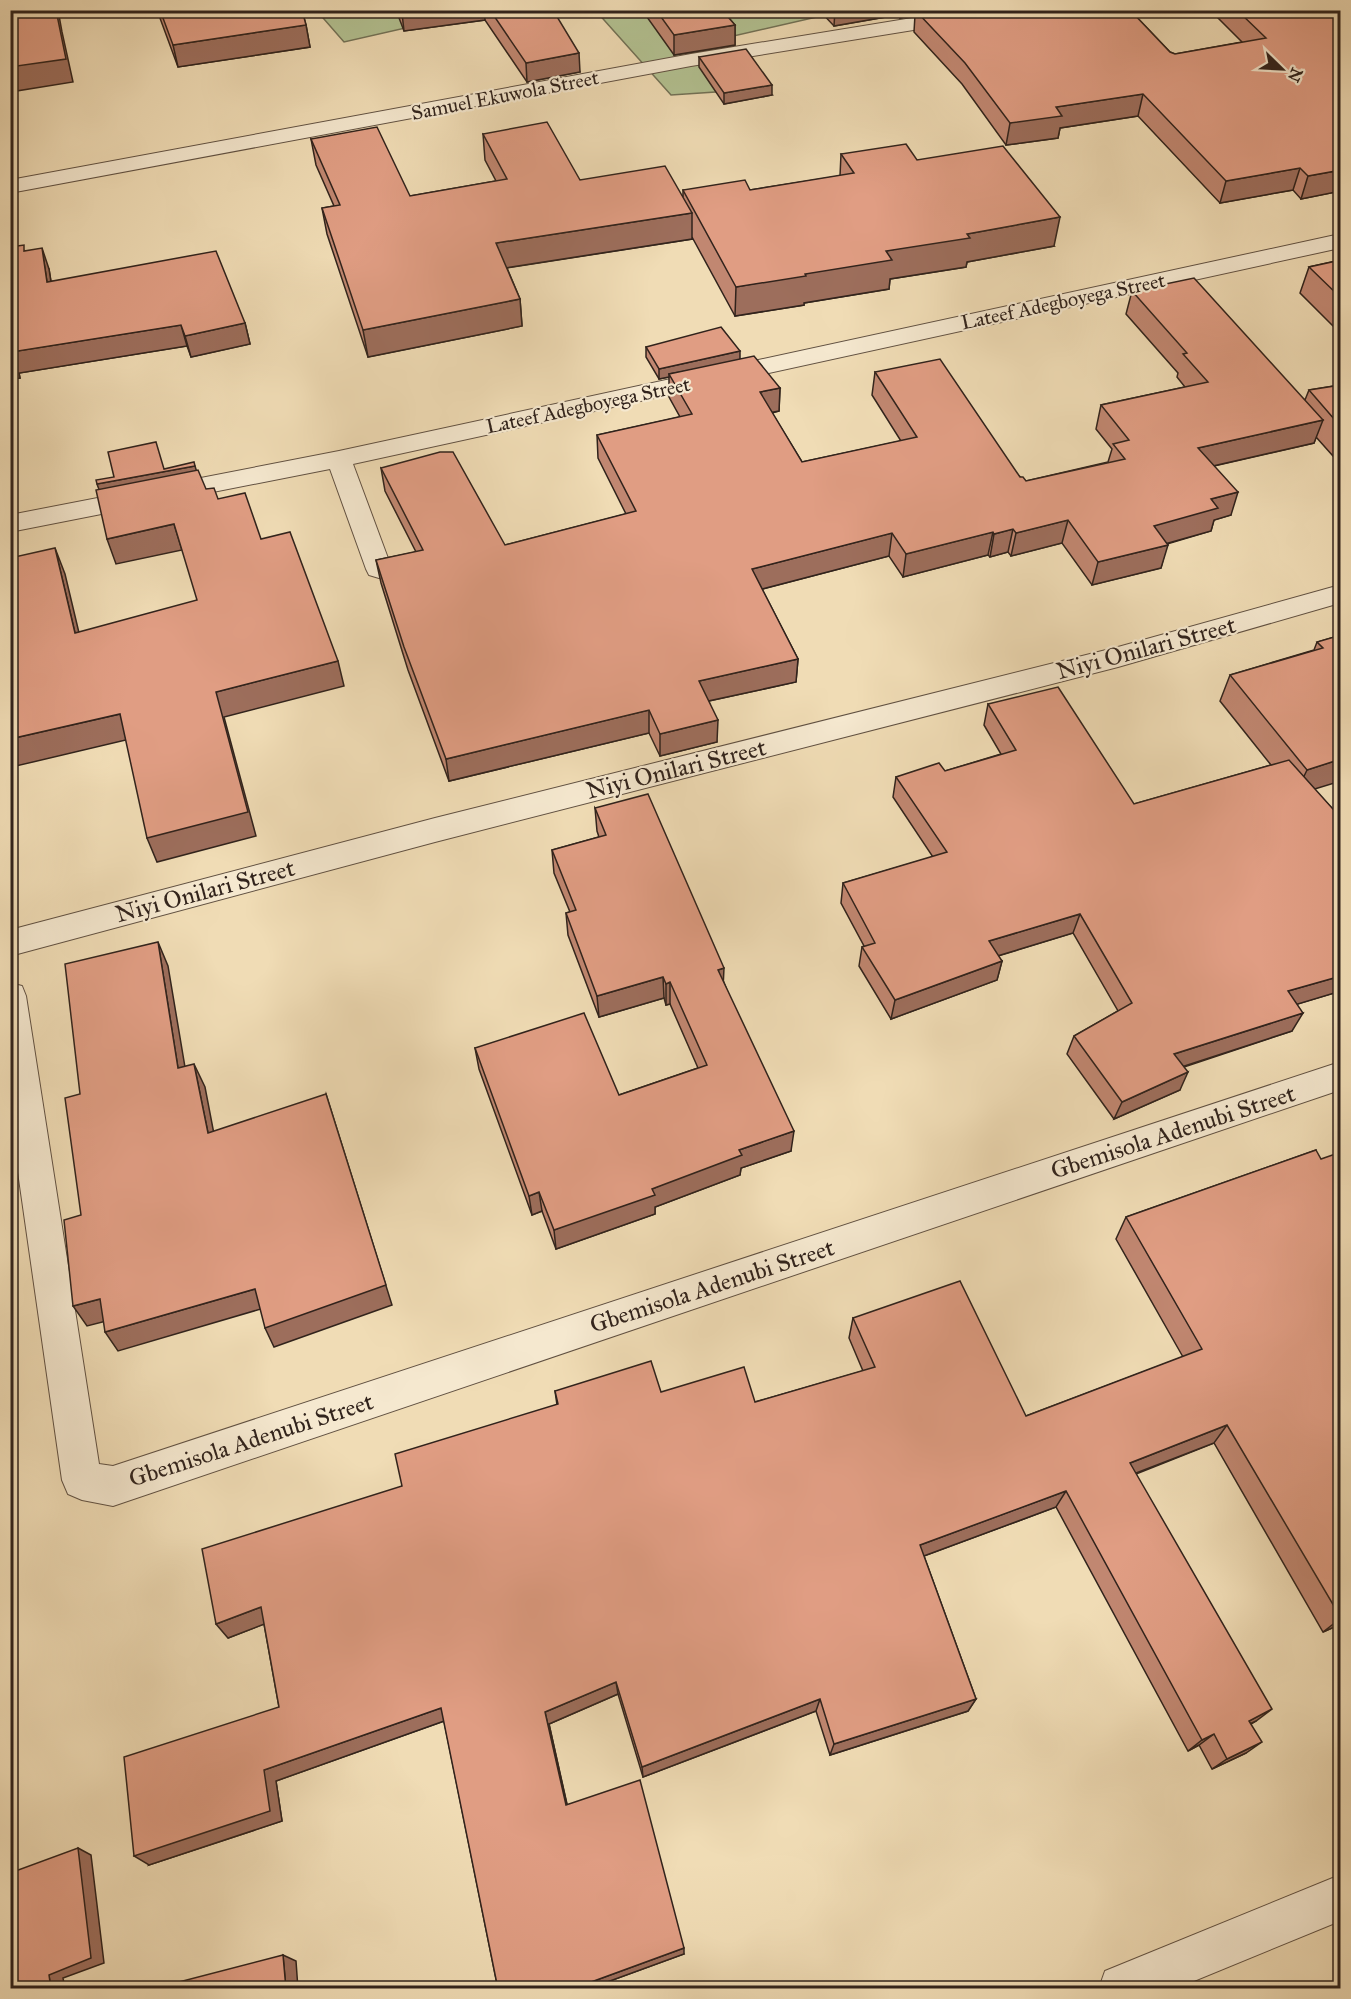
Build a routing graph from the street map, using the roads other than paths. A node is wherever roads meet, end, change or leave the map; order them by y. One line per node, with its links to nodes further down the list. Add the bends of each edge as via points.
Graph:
1 (1000, 10): 2 (street, Samuel Ekuwola Street, via 691,60)
2 (10, 188)
3 (1341, 241): 4 (street, Lateef Adegboyega Street)
4 (339, 459): 5 (street, Lateef Adegboyega Street); 6 (street)
5 (10, 524)
6 (379, 568)
7 (1341, 594): 8 (street, Niyi Onilari Street, via 1106,660 435,830)
8 (10, 943)
9 (10, 996): 10 (street, Gbemisola Adenubi Street, via 82,1480 113,1486)
10 (1341, 1076)
11 (1341, 1898): 12 (street)
12 (1122, 1989)

